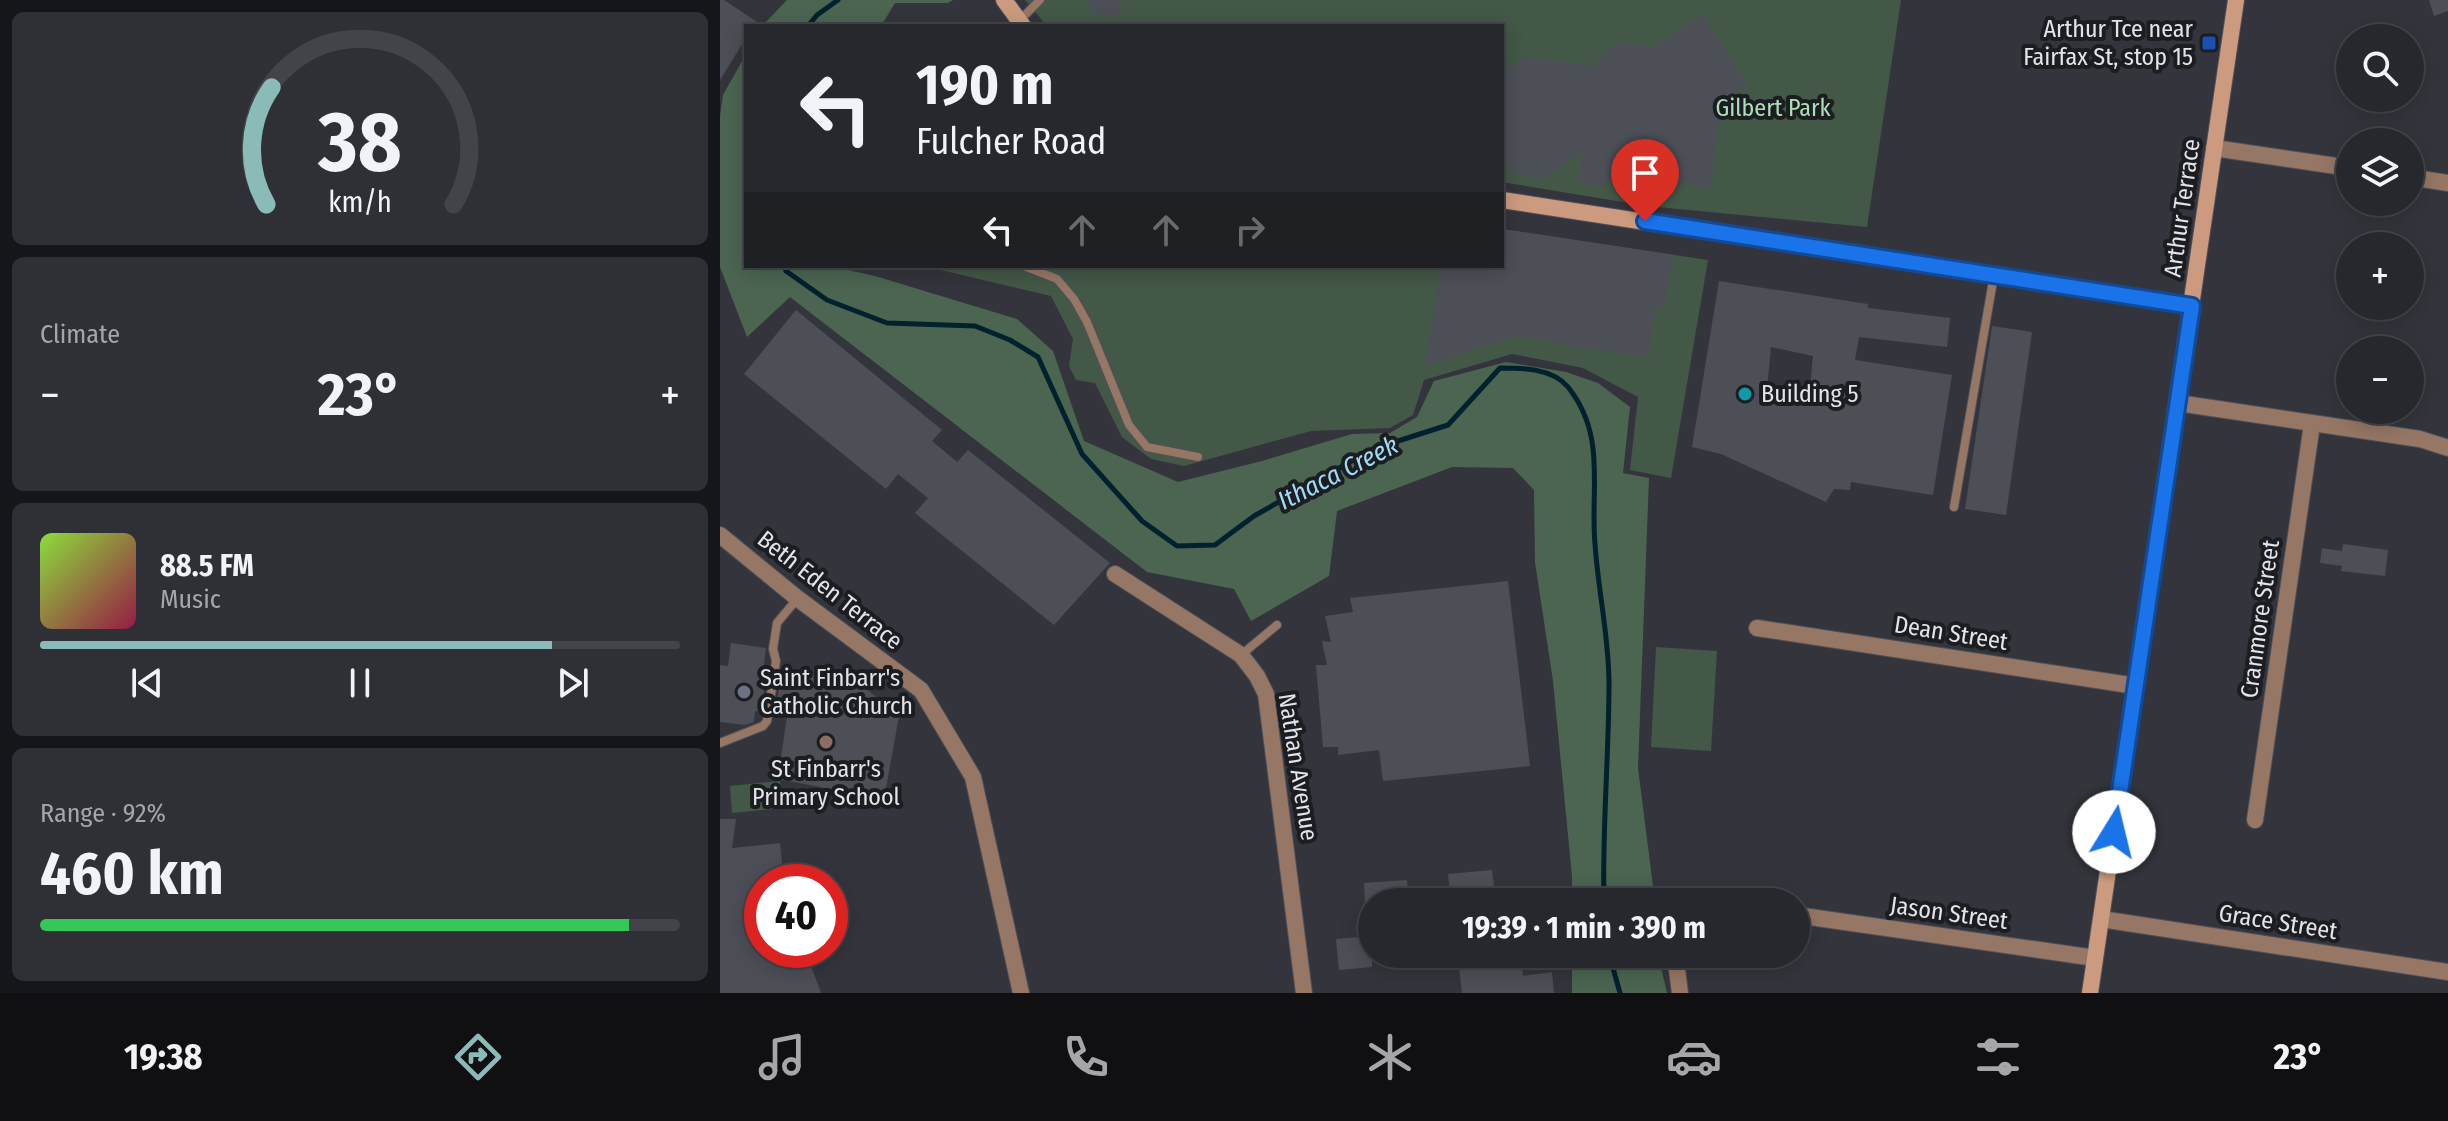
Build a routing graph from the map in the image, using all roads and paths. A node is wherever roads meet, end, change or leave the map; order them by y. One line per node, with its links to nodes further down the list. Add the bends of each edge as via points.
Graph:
1 (1004, 0): 4 (street)
2 (1040, 0): 4 (lane)
3 (2236, 0): 5 (street, Arthur Terrace)
4 (1021, 23)
5 (2214, 148): 6 (street); 12 (street, Arthur Terrace)
6 (2336, 166)
7 (2424, 179): 8 (street)
8 (2448, 183)
9 (1504, 200): 11 (street)
10 (1029, 268): 16 (lane, via 1057,279 1074,299 1129,425 1147,447)
11 (1994, 274): 12 (street); 17 (lane)
12 (2192, 306): 13 (street, Arthur Terrace)
13 (2178, 403): 14 (street); 24 (street, Arthur Terrace)
14 (2312, 424): 15 (street); 26 (street, Cranmore Street)
15 (2448, 448)
16 (1198, 457)
17 (1954, 507)
18 (720, 535): 20 (street, Beth Eden Terrace)
19 (1115, 574): 23 (street, Nathan Avenue)
20 (797, 598): 25 (lane, via 777,623 767,721); 32 (street, Beth Eden Terrace, via 921,690 973,777)
21 (1277, 625): 23 (lane)
22 (1757, 628): 24 (street, Dean Street)
23 (1241, 655): 33 (street, Nathan Avenue, via 1266,694 1270,713)
24 (2136, 686): 28 (street, Arthur Terrace)
25 (720, 743)
26 (2255, 820)
27 (1810, 917): 29 (street, Jason Street)
28 (2101, 919): 29 (street, Arthur Terrace); 31 (street, Grace Street)
29 (2095, 958): 35 (street, Arthur Terrace)
30 (1677, 968): 34 (street)
31 (2448, 972)
32 (1021, 993)
33 (1304, 993)
34 (1680, 993)
35 (2090, 993)

